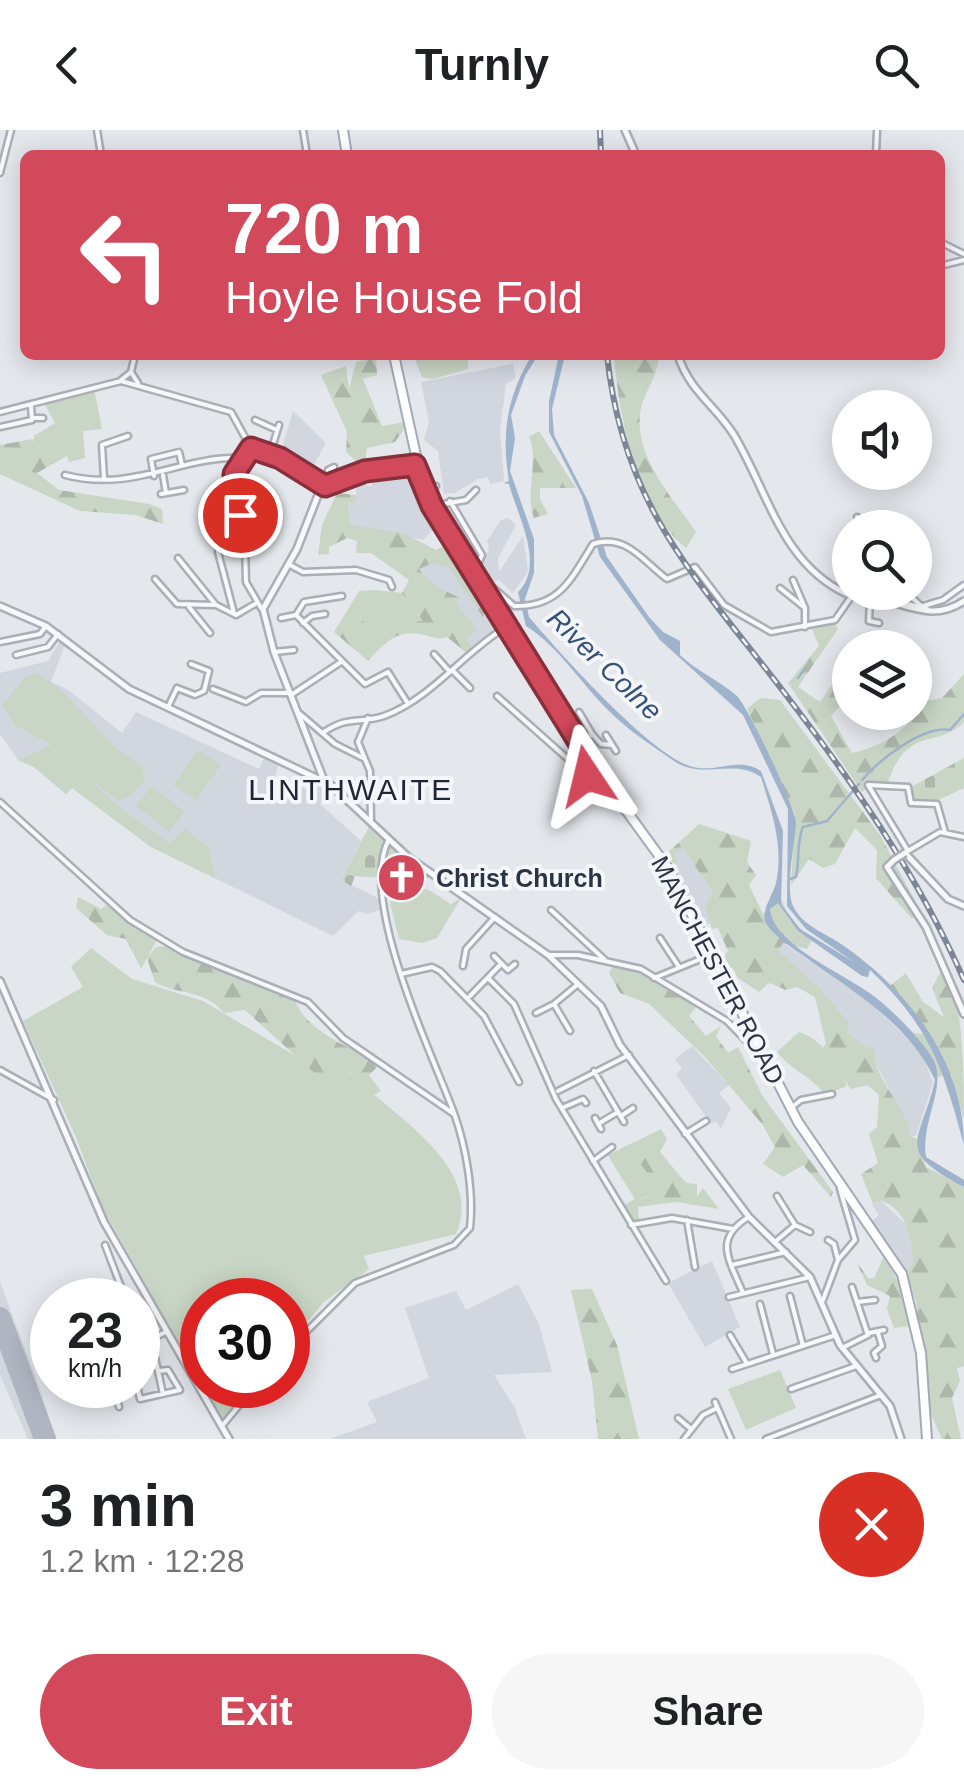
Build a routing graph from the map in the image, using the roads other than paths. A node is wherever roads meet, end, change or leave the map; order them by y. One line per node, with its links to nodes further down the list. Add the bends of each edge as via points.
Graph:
1 (11, 130): 2 (street)
2 (0, 173)
3 (134, 360): 6 (street)
4 (395, 360): 19 (main road, MANCHESTER ROAD)
5 (680, 360): 43 (street, via 693,388 735,437 792,549)
6 (131, 372): 7 (street); 8 (street)
7 (121, 380): 8 (street); 9 (street)
8 (138, 382): 16 (street, via 231,412)
9 (31, 406): 10 (street); 11 (street)
10 (0, 412)
11 (33, 418): 12 (street); 14 (street)
12 (43, 418)
13 (255, 420): 17 (street, via 278,428)
14 (0, 427)
15 (128, 436): 25 (street, via 102,445)
16 (251, 448): 17 (street); 18 (street)
17 (270, 454): 27 (street)
18 (244, 458): 21 (street); 35 (street, via 234,479)
19 (415, 465): 27 (street, via 365,471); 30 (main road, MANCHESTER ROAD)
20 (334, 467): 27 (street)
21 (182, 468): 23 (street); 24 (street, via 179,452 149,458)
22 (65, 475): 25 (street)
23 (163, 475): 24 (street); 28 (street, via 163,493)
24 (154, 476): 25 (street)
25 (104, 478)
26 (436, 486): 30 (street)
27 (325, 487): 39 (street)
28 (184, 490)
29 (476, 490): 31 (street, via 466,500)
30 (424, 492): 32 (main road, MANCHESTER ROAD)
31 (450, 500): 32 (street); 40 (street, via 482,555)
32 (432, 506): 40 (main road, MANCHESTER ROAD)
33 (275, 519): 34 (street)
34 (264, 523): 35 (street); 36 (street)
35 (242, 524): 49 (street, via 246,582)
36 (264, 534)
37 (218, 552): 62 (street)
38 (178, 558): 51 (street)
39 (288, 564): 45 (street, via 302,572 356,570); 55 (street)
40 (475, 574): 68 (main road, MANCHESTER ROAD); 69 (street, via 518,606 528,606 560,595 598,542 620,544 667,580 695,566 724,604 771,632)
41 (156, 580): 53 (street, via 173,601)
42 (794, 580): 54 (street)
43 (832, 584)
44 (964, 585): 50 (street)
45 (392, 587)
46 (780, 588): 54 (street)
47 (342, 596): 63 (street, via 304,602)
48 (964, 601): 60 (street)
49 (256, 603): 55 (street); 62 (street)
50 (932, 603)
51 (216, 605): 53 (street); 62 (street)
52 (0, 606): 67 (street)
53 (189, 607): 70 (street)
54 (806, 608): 69 (street)
55 (263, 609): 74 (street)
56 (932, 609): 60 (street)
57 (842, 610): 69 (street, via 835,620)
58 (870, 610): 65 (street, via 869,621)
59 (932, 610): 60 (street)
60 (942, 612)
61 (325, 614): 66 (street)
62 (234, 615)
63 (296, 615): 64 (street); 66 (street)
64 (282, 618)
65 (879, 622)
66 (303, 624): 76 (street)
67 (46, 626): 71 (street); 72 (street, via 40,634)
68 (507, 626): 79 (street); 92 (main road, MANCHESTER ROAD)
69 (804, 627)
70 (210, 633)
71 (58, 634): 75 (street, via 48,647); 85 (street, via 129,689)
72 (0, 642)
73 (294, 650): 74 (street)
74 (274, 652): 82 (street)
75 (16, 655)
76 (341, 662): 82 (street); 84 (street, via 368,685 388,672)
77 (191, 664): 85 (street, via 209,671 204,690 195,695 177,688)
78 (431, 665): 79 (street, via 436,657)
79 (451, 671): 80 (street); 84 (street)
80 (470, 688)
81 (213, 689): 82 (street, via 246,702 261,693)
82 (290, 694): 86 (street)
83 (496, 696): 96 (street, via 587,776)
84 (406, 702): 88 (street)
85 (168, 707): 97 (street)
86 (296, 712): 89 (street); 97 (street)
87 (578, 712): 90 (street)
88 (368, 718): 89 (street, via 343,719); 95 (street, via 358,742)
89 (324, 732): 95 (street)
90 (592, 734): 92 (street); 93 (street)
91 (606, 736): 93 (street)
92 (579, 742): 96 (main road, MANCHESTER ROAD)
93 (612, 745): 94 (street)
94 (616, 751)
95 (365, 759): 99 (street)
96 (600, 776): 108 (main road, MANCHESTER ROAD, via 668,868)
97 (326, 782): 99 (street)
98 (0, 802): 138 (street, via 130,920 183,952 308,1002 342,1038)
99 (372, 821): 102 (street)
100 (945, 832): 101 (street); 103 (street); 103 (street, via 937,804 912,803 908,787 868,785)
101 (964, 837)
102 (389, 839): 106 (street); 116 (street, via 384,896)
103 (906, 852): 104 (street, via 948,900); 124 (street, bridge, via 888,866 926,927)
104 (964, 906)
105 (551, 910): 111 (street)
106 (496, 916): 109 (street); 114 (street, via 466,949)
107 (660, 938): 115 (street)
108 (712, 954): 115 (street); 127 (main road, MANCHESTER ROAD)
109 (548, 955): 111 (street); 120 (street)
110 (494, 956): 112 (street)
111 (605, 960): 118 (street)
112 (502, 964): 113 (street, via 510,970); 117 (street)
113 (516, 964)
114 (463, 966)
115 (679, 967): 118 (street)
116 (401, 974): 121 (street, via 432,967); 138 (street)
117 (488, 978): 121 (street); 131 (street, via 514,1004)
118 (654, 978): 127 (street, via 727,1021)
119 (0, 981): 133 (street)
120 (578, 983): 122 (street); 126 (street)
121 (468, 998): 130 (street)
122 (554, 1004): 123 (street); 125 (street)
123 (536, 1013)
124 (964, 1014)
125 (570, 1030)
126 (629, 1055): 129 (street); 142 (street)
127 (765, 1058): 137 (main road, MANCHESTER ROAD)
128 (0, 1070): 133 (street)
129 (594, 1071): 131 (street); 139 (street)
130 (519, 1082)
131 (556, 1093): 135 (street)
132 (832, 1094): 137 (street)
133 (54, 1100): 174 (street, via 104,1222)
134 (586, 1103): 135 (street, via 573,1100)
135 (562, 1108): 144 (street)
136 (633, 1108): 139 (street)
137 (790, 1108): 147 (main road, MANCHESTER ROAD)
138 (454, 1114): 173 (street, via 470,1198 464,1238 355,1283)
139 (621, 1116): 140 (street)
140 (598, 1124)
141 (704, 1124): 142 (street)
142 (685, 1134): 149 (street)
143 (612, 1146): 144 (street)
144 (592, 1161): 145 (street)
145 (598, 1170): 146 (street); 151 (street)
146 (588, 1177)
147 (840, 1188): 159 (street, via 856,1233); 201 (main road, MANCHESTER ROAD, via 905,1281 921,1353)
148 (777, 1196): 152 (street)
149 (749, 1217): 153 (street); 156 (street)
150 (687, 1220): 151 (street); 153 (street); 161 (street)
151 (631, 1225): 164 (street)
152 (795, 1225): 154 (street); 156 (street)
153 (732, 1229): 160 (street, via 724,1246)
154 (810, 1232)
155 (828, 1240): 159 (street)
156 (776, 1243): 158 (street)
157 (105, 1245): 163 (street)
158 (786, 1252): 160 (street); 162 (street)
159 (838, 1260): 169 (street)
160 (732, 1264): 166 (street)
161 (695, 1267)
162 (810, 1277): 166 (street); 169 (street)
163 (118, 1278)
164 (666, 1281)
165 (852, 1287): 171 (street)
166 (744, 1293): 168 (street)
167 (790, 1296): 179 (street)
168 (729, 1297)
169 (822, 1300): 178 (street)
170 (875, 1300): 171 (street)
171 (857, 1302): 175 (street)
172 (760, 1304): 181 (street)
173 (310, 1328)
174 (166, 1332): 176 (street); 194 (street)
175 (869, 1333): 180 (street); 182 (street, via 881,1332)
176 (160, 1336)
177 (730, 1336): 183 (street)
178 (836, 1336): 179 (street); 180 (street)
179 (803, 1346): 181 (street)
180 (842, 1348): 184 (street)
181 (773, 1354): 183 (street)
182 (876, 1358)
183 (746, 1362): 186 (street)
184 (856, 1366): 188 (street); 191 (street)
185 (160, 1368): 189 (street, via 180,1390)
186 (732, 1369)
187 (160, 1377): 189 (street)
188 (791, 1389)
189 (164, 1394): 190 (street)
190 (160, 1395)
191 (882, 1395): 199 (street); 200 (street)
192 (237, 1408): 194 (street)
193 (678, 1418): 195 (street)
194 (222, 1426): 196 (street)
195 (691, 1429): 197 (street); 198 (street, via 716,1405)
196 (229, 1439)
197 (684, 1439)
198 (731, 1439)
199 (766, 1439)
200 (901, 1439)
201 (927, 1439)

